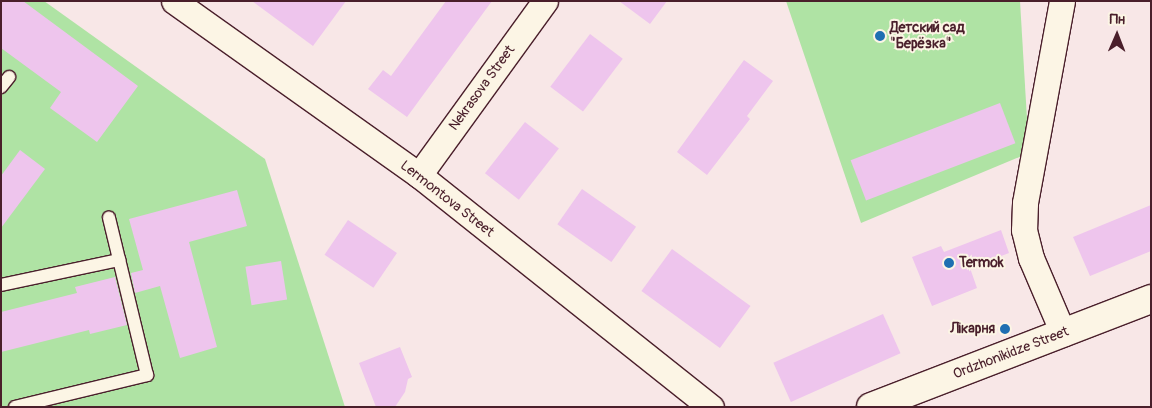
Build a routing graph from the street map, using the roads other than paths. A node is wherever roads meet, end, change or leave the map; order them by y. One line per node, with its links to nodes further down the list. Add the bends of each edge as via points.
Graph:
1 (174, 1): 4 (street, Lermontova Street)
2 (545, 1): 4 (street, Nekrasova Street)
3 (1062, 1): 9 (street, via 1024,230 1031,258)
4 (419, 176): 11 (street, Lermontova Street)
5 (109, 218): 6 (lane)
6 (119, 260): 7 (lane); 10 (lane, via 147,375)
7 (1, 285)
8 (1151, 299): 9 (main road, Ordzhonikidze Street)
9 (1063, 333): 12 (main road, Ordzhonikidze Street)
10 (14, 407)
11 (711, 407)
12 (872, 407)

